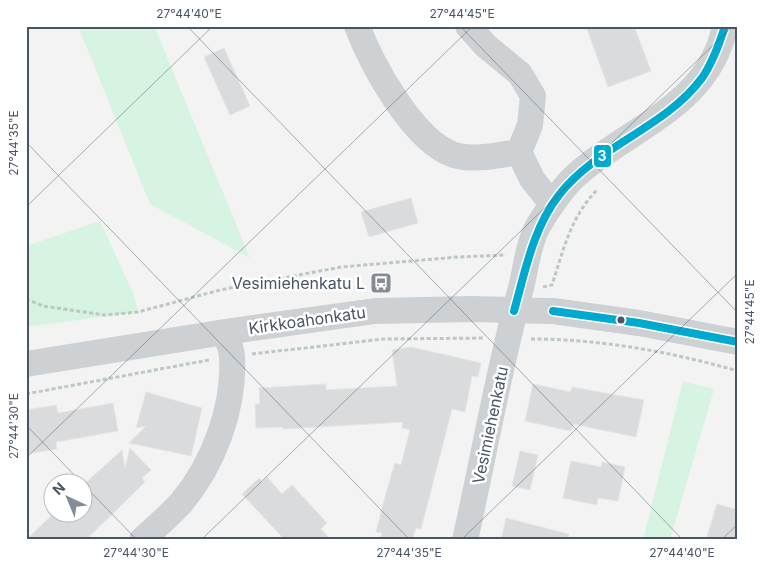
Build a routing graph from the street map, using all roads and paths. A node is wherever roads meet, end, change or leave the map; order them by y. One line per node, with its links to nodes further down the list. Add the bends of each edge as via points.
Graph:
1 (357, 26): 4 (street, via 390,90 418,129 437,146 456,155 485,157)
2 (468, 26): 4 (street, via 520,74 533,96 530,126)
3 (725, 26): 5 (street, Vesimiehenkatu, via 712,64 682,100 571,181)
4 (519, 152): 5 (street, via 532,179)
5 (552, 204): 6 (street, Vesimiehenkatu, via 537,228)
6 (529, 255): 7 (path, via 458,257 341,267 220,290 130,313 106,315 43,306); 8 (street, Vesimiehenkatu)
7 (26, 299)
8 (514, 311): 9 (street, Vesimiehenkatu); 10 (street, Kirkkoahonkatu, via 553,311); 11 (street, Kirkkoahonkatu, via 376,311)
9 (509, 339): 11 (path, via 470,337); 13 (path, via 620,345); 16 (street, Vesimiehenkatu)
10 (738, 342)
11 (229, 344): 12 (street, Kirkkoahonkatu); 14 (path); 15 (street, via 228,408 210,455 181,503)
12 (26, 364)
13 (738, 370)
14 (26, 394)
15 (142, 540)
16 (465, 540)

